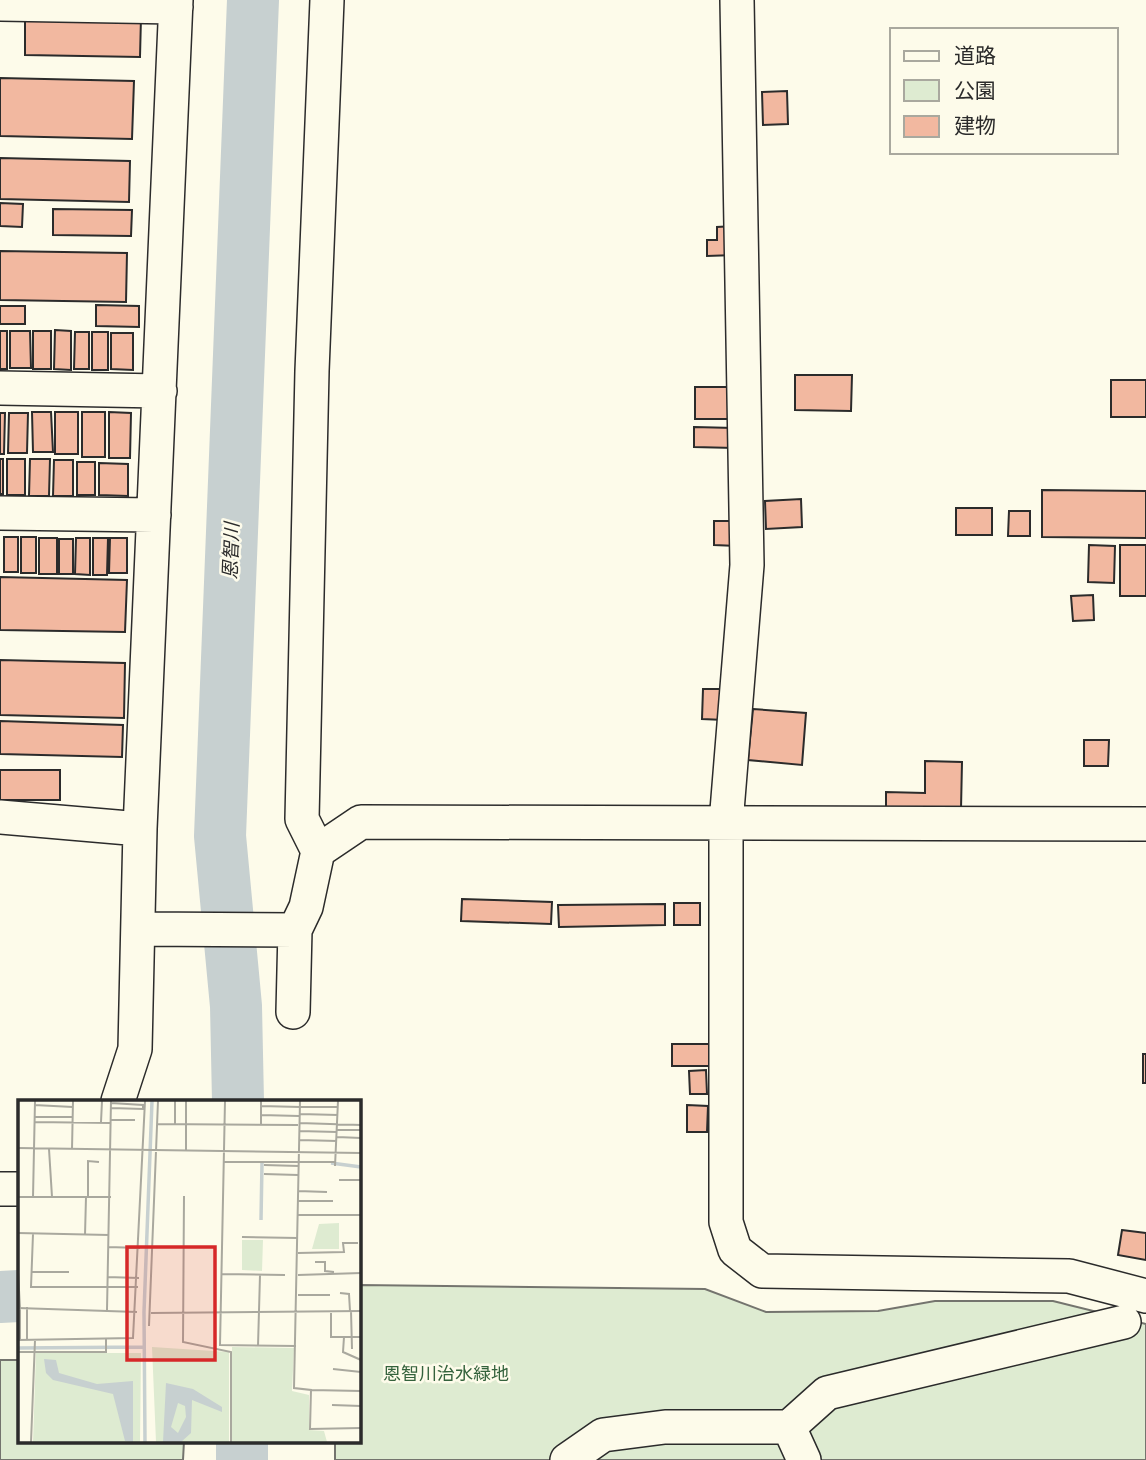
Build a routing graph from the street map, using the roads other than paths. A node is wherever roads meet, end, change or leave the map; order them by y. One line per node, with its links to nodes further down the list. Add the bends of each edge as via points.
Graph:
1 (327, 0): 13 (street, via 312,371 302,819)
2 (737, 0): 10 (street, via 747,565)
3 (176, 3): 4 (street); 6 (street)
4 (0, 4)
5 (0, 388): 6 (street)
6 (160, 391): 8 (street)
7 (0, 513): 8 (street)
8 (154, 515): 12 (street)
9 (0, 817): 12 (street)
10 (726, 823): 11 (street); 13 (street, via 361,822); 20 (street, via 726,1222 736,1250 762,1272 1069,1276)
11 (1146, 824)
12 (140, 829): 14 (street)
13 (318, 851): 15 (street, via 306,907)
14 (139, 929): 15 (street); 17 (street, via 135,1049)
15 (295, 930): 16 (street)
16 (293, 1012)
17 (118, 1100)
18 (0, 1189): 19 (street)
19 (18, 1189)
20 (1146, 1296)
21 (1124, 1322): 22 (street, via 827,1393)
22 (789, 1427): 23 (street, via 666,1427 603,1435); 24 (street)
23 (566, 1460)
24 (804, 1460)

